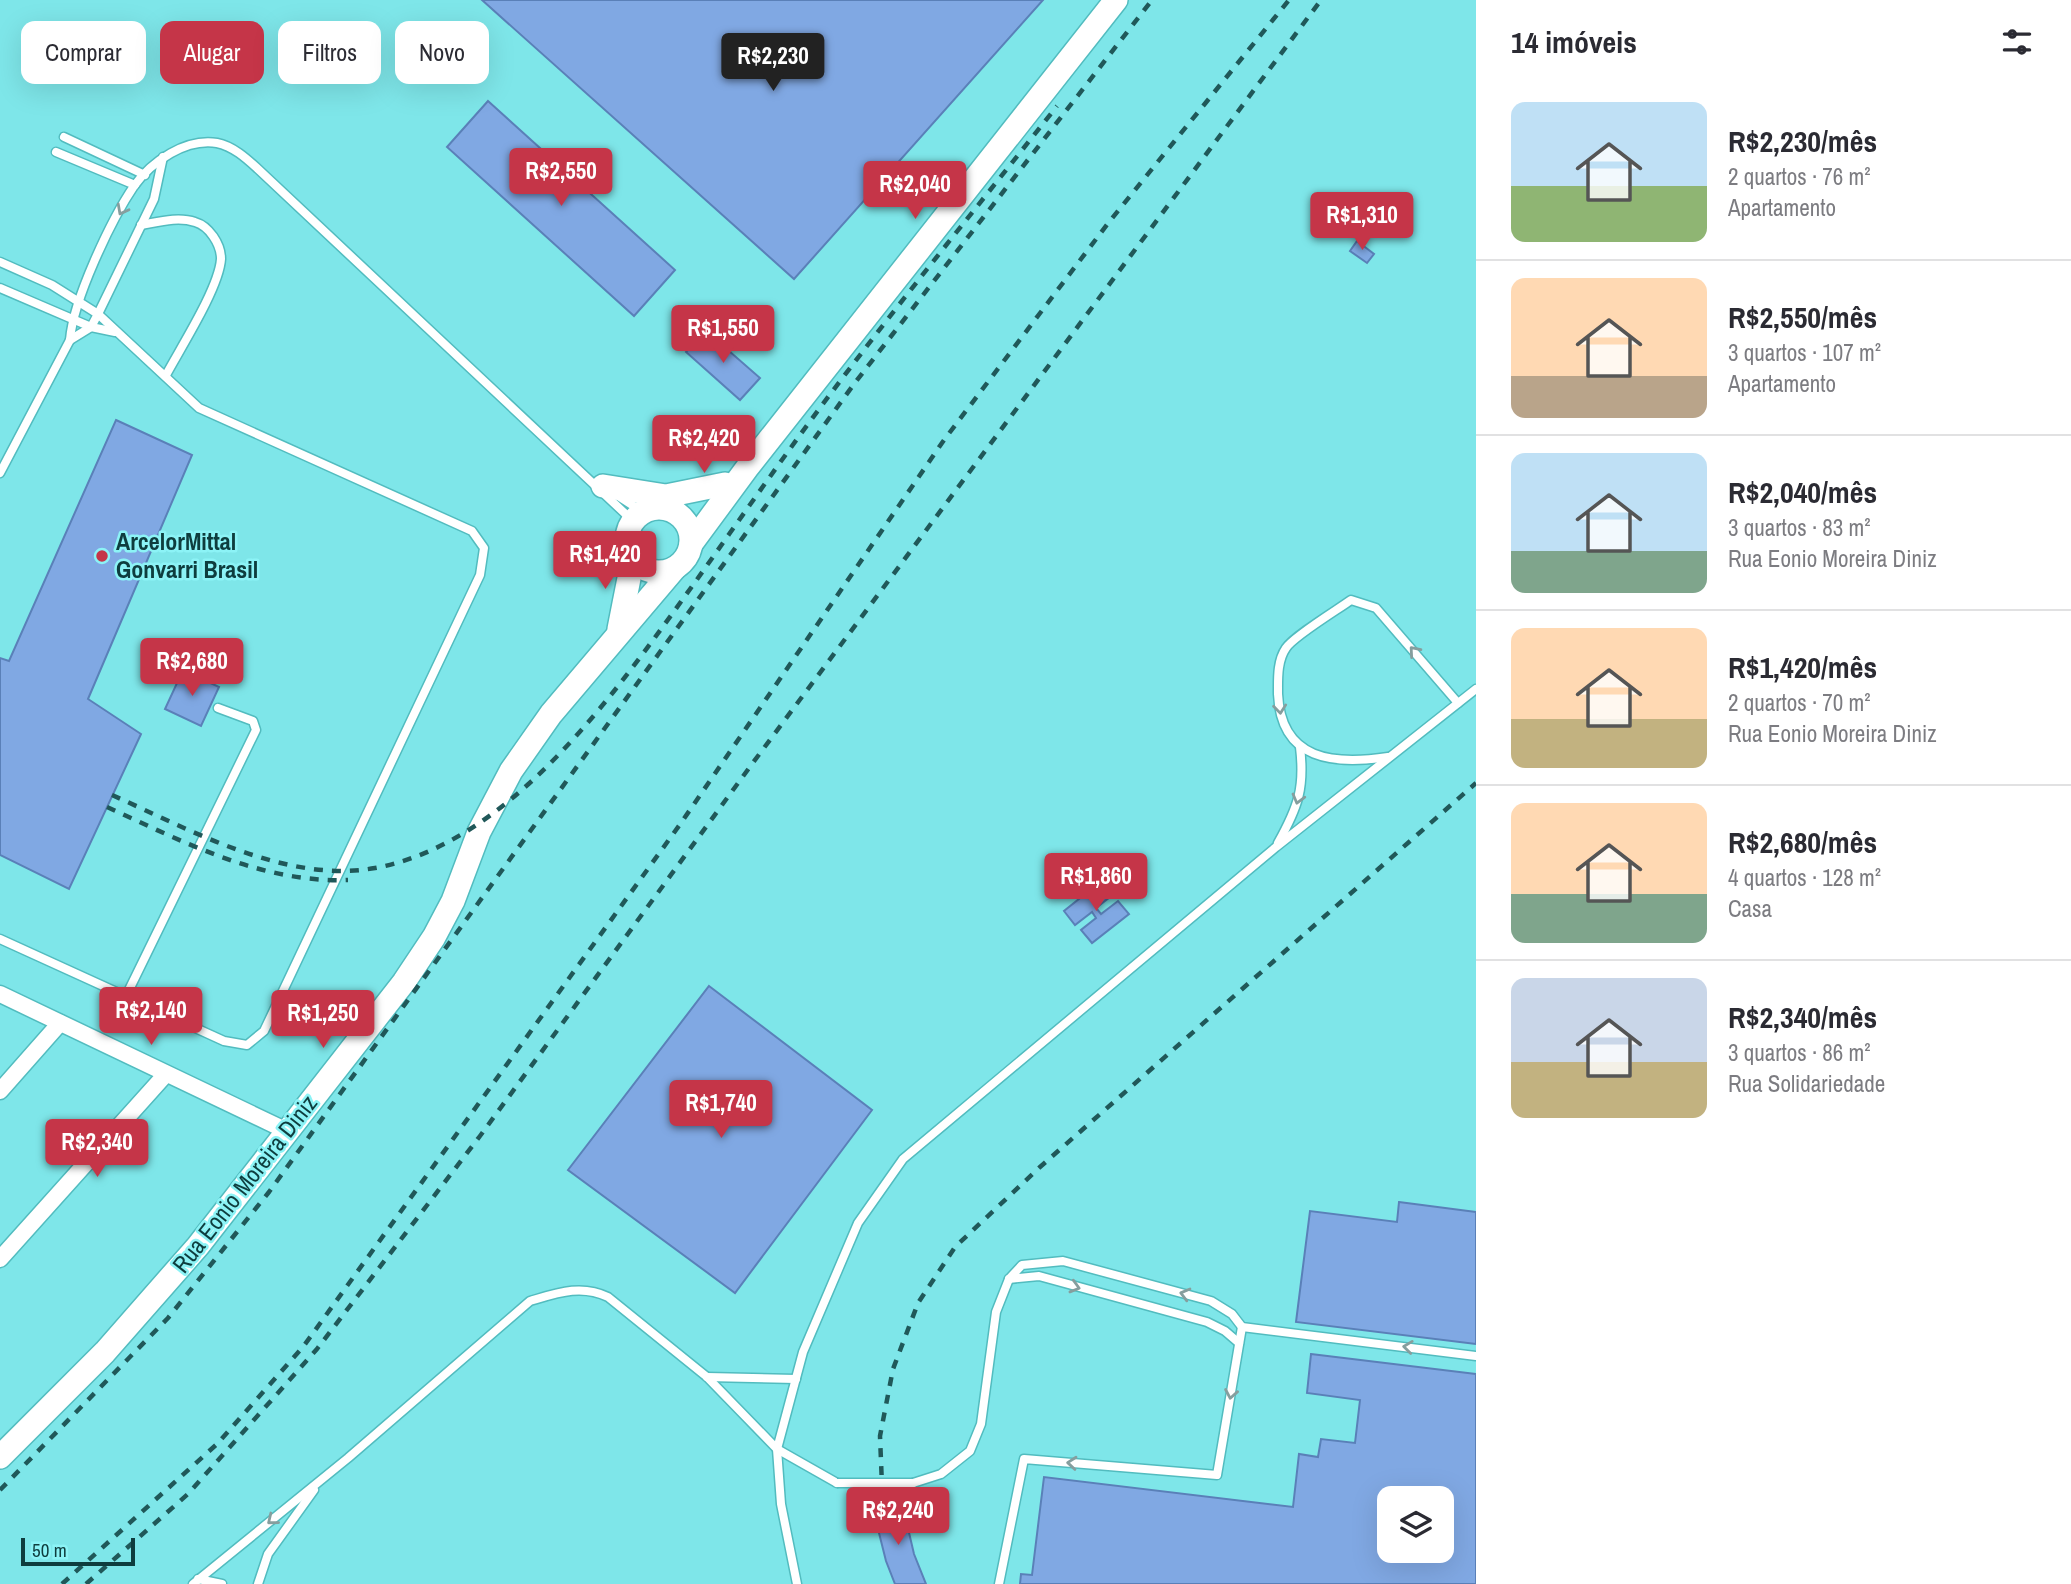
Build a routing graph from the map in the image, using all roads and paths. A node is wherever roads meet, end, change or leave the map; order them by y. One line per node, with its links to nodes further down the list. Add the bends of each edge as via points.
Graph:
1 (1116, 0): 17 (main road, Rua Eonio Moreira Diniz)
2 (64, 137): 5 (lane)
3 (56, 152): 6 (lane)
4 (163, 157): 5 (lane); 7 (lane, via 154,199); 18 (lane, via 185,146 217,143 236,151)
5 (145, 175): 6 (lane)
6 (135, 185): 10 (lane, one-way to 10)
7 (141, 225): 11 (lane); 16 (lane, via 196,222 214,235 221,256 217,277)
8 (0, 262): 10 (lane)
9 (0, 288): 12 (lane)
10 (79, 302): 11 (lane); 12 (lane)
11 (98, 314): 13 (lane); 14 (lane)
12 (72, 318): 13 (lane); 15 (lane)
13 (91, 327): 14 (lane); 15 (lane)
14 (118, 332): 16 (lane)
15 (70, 340): 19 (lane)
16 (166, 375): 38 (lane, via 199,408 472,531 484,548 480,575 264,1031 247,1045 224,1041)
17 (747, 468): 20 (main road, Rua Eonio Moreira Diniz); 24 (main road, Rua Eonio Moreira Diniz)
18 (578, 469): 21 (lane); 23 (lane)
19 (0, 473)
20 (725, 484): 21 (main road, via 666,496); 22 (main road, Rua Eonio Moreira Diniz, via 706,501)
21 (603, 486): 23 (lane)
22 (668, 509): 23 (main road, via 655,508); 24 (main road, via 682,516 690,529)
23 (638, 517): 25 (main road, via 628,533)
24 (684, 557): 25 (main road, via 659,572); 26 (main road, Rua Eonio Moreira Diniz); 30 (lane, Rua Eonio Moreira Diniz)
25 (632, 558): 26 (main road, Rua Eonio Moreira Diniz)
26 (619, 632): 34 (main road, Rua Eonio Moreira Diniz)
27 (1476, 689): 28 (lane)
28 (1458, 703): 32 (lane, one-way to 32, via 1376,608 1351,600 1286,647 1277,673 1279,719); 33 (lane)
29 (218, 708): 38 (lane, via 253,721 256,730)
30 (566, 713)
31 (557, 723): 34 (lane, Rua Eonio Moreira Diniz)
32 (1300, 747): 33 (lane, via 1349,763); 35 (lane, one-way to 35, via 1300,799)
33 (1390, 757): 35 (lane)
34 (511, 771): 42 (main road, Rua Eonio Moreira Diniz, via 434,937)
35 (1276, 847): 49 (lane, via 903,1159 858,1223)
36 (0, 939): 38 (lane)
37 (0, 994): 39 (street)
38 (126, 996)
39 (60, 1023): 40 (street); 41 (street)
40 (166, 1074): 42 (street); 43 (street)
41 (0, 1091)
42 (287, 1131): 51 (main road, Rua Eonio Moreira Diniz, via 198,1246 105,1352)
43 (0, 1259)
44 (1009, 1279): 45 (lane, one-way to 44, via 1232,1314 1211,1301 1063,1261 1022,1265); 46 (lane, one-way to 46, via 1040,1276 1207,1322); 50 (lane, bridge, via 996,1312 981,1424 970,1451 941,1474 913,1483 837,1483)
45 (1242, 1327): 46 (lane); 47 (lane, one-way to 45)
46 (1239, 1343): 57 (lane, one-way to 57, via 1217,1475 1024,1459)
47 (1476, 1356)
48 (708, 1377): 49 (lane); 50 (lane); 52 (lane, via 608,1297 591,1289 565,1291 530,1301)
49 (796, 1379): 50 (lane)
50 (777, 1449): 56 (lane, via 781,1504)
51 (0, 1457)
52 (325, 1477): 53 (lane, one-way to 53); 55 (lane, via 268,1554)
53 (196, 1581): 54 (lane)
54 (222, 1584)
55 (258, 1584)
56 (797, 1584)
57 (999, 1584)

